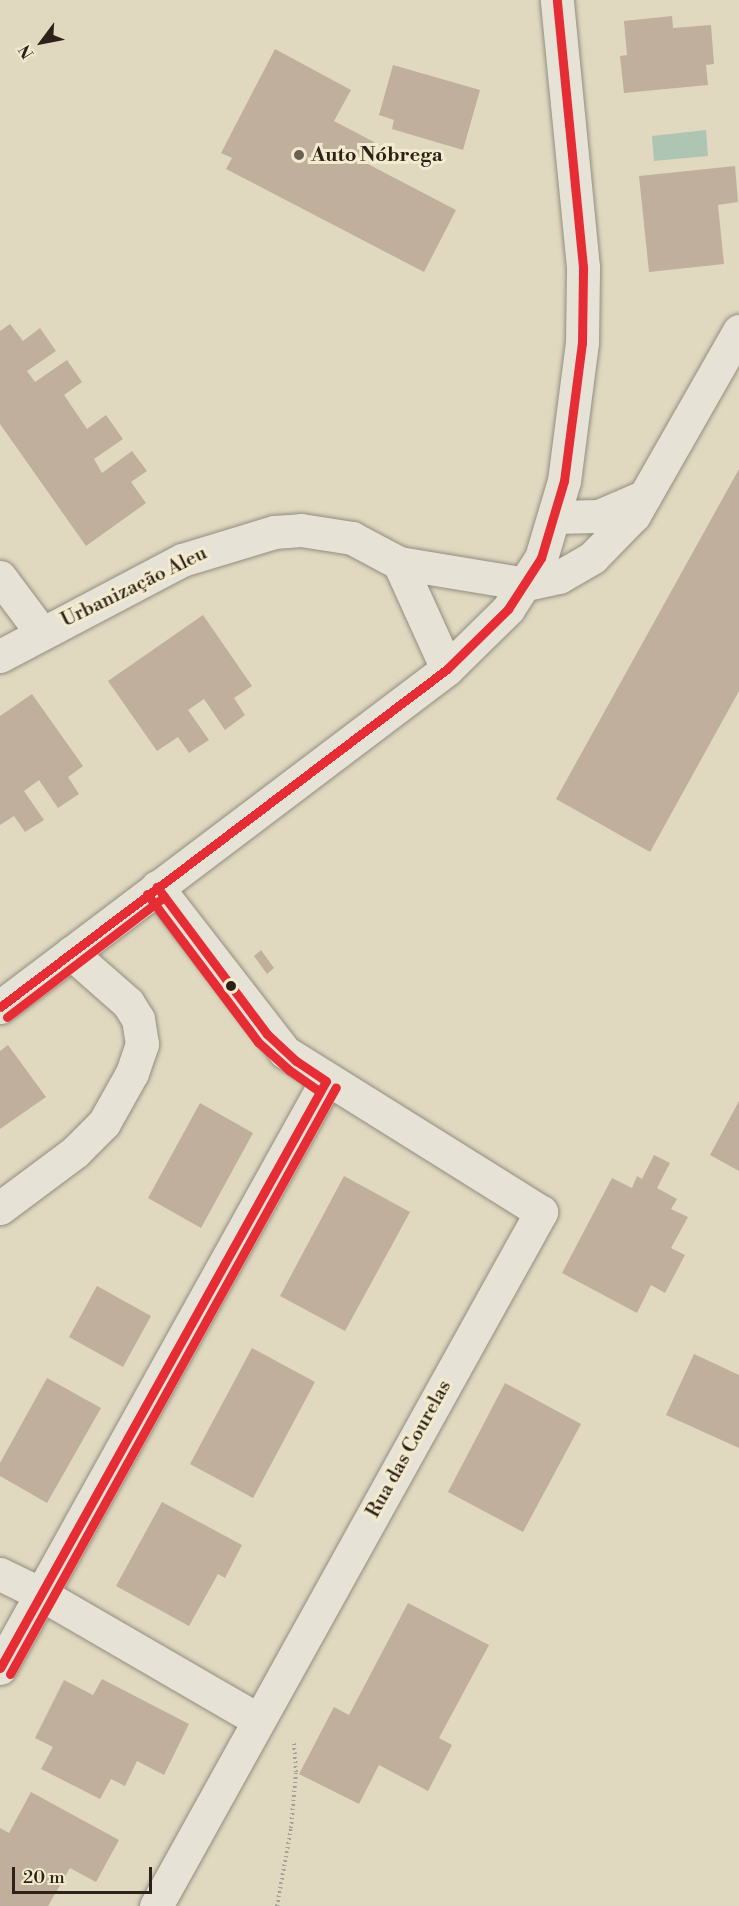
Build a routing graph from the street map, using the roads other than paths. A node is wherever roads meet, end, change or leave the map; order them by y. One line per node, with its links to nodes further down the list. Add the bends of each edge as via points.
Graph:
1 (557, 0): 4 (street, via 584,293 580,370)
2 (739, 331): 3 (street)
3 (646, 495): 4 (street, via 599,516); 7 (street, via 622,530 593,557 559,577)
4 (555, 517): 7 (street)
5 (399, 563): 7 (street, Urbanização Aleu); 8 (street, Urbanização Aleu, via 352,538 301,530 274,532 182,560); 10 (street)
6 (0, 577): 8 (street, Urbanização Aleu)
7 (526, 584): 10 (street, via 488,631)
8 (42, 632): 9 (street, Urbanização Aleu)
9 (0, 656)
10 (447, 669): 11 (street)
11 (157, 887): 12 (street); 14 (street, via 267,1034 296,1061)
12 (71, 953): 13 (street); 15 (street, via 128,1003 138,1019 142,1044 132,1073 104,1123 75,1152)
13 (0, 1007)
14 (326, 1081): 17 (street); 19 (street, Rua das Courelas, via 541,1212)
15 (0, 1208)
16 (0, 1574): 17 (street)
17 (41, 1594): 18 (street); 19 (street)
18 (0, 1668)
19 (258, 1720): 20 (street, Rua das Courelas)
20 (156, 1906)

